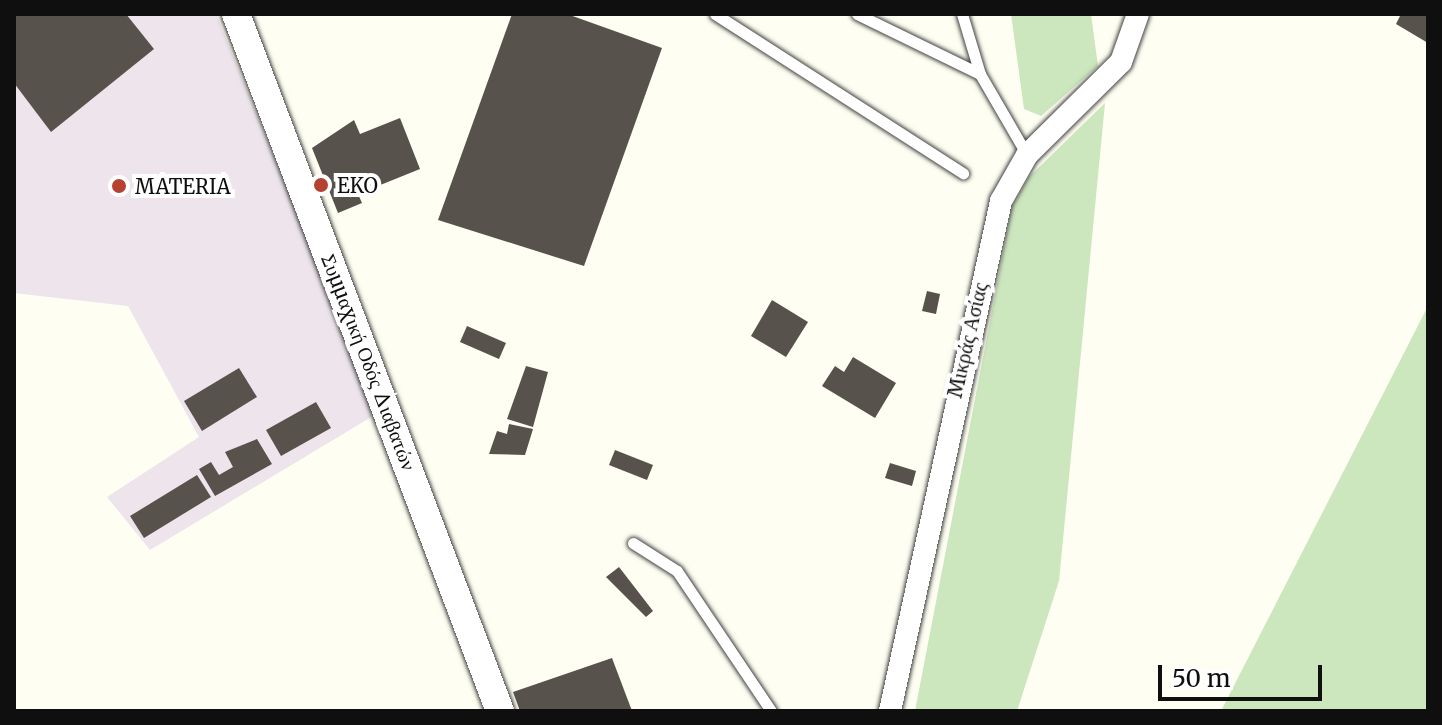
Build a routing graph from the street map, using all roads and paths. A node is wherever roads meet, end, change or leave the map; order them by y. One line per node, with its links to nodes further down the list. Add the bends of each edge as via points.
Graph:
1 (236, 14): 10 (street, Συμμαχική Οδός Διαβατών)
2 (715, 14): 8 (lane)
3 (857, 14): 6 (lane)
4 (962, 14): 6 (lane)
5 (1138, 14): 7 (street, Μικράς Ασίας, via 1106,82)
6 (980, 74): 7 (lane)
7 (1027, 155): 12 (street, Μικράς Ασίας, via 1001,201 962,360)
8 (963, 173)
9 (633, 543): 11 (lane, via 677,571)
10 (500, 711)
11 (771, 711)
12 (890, 711)

